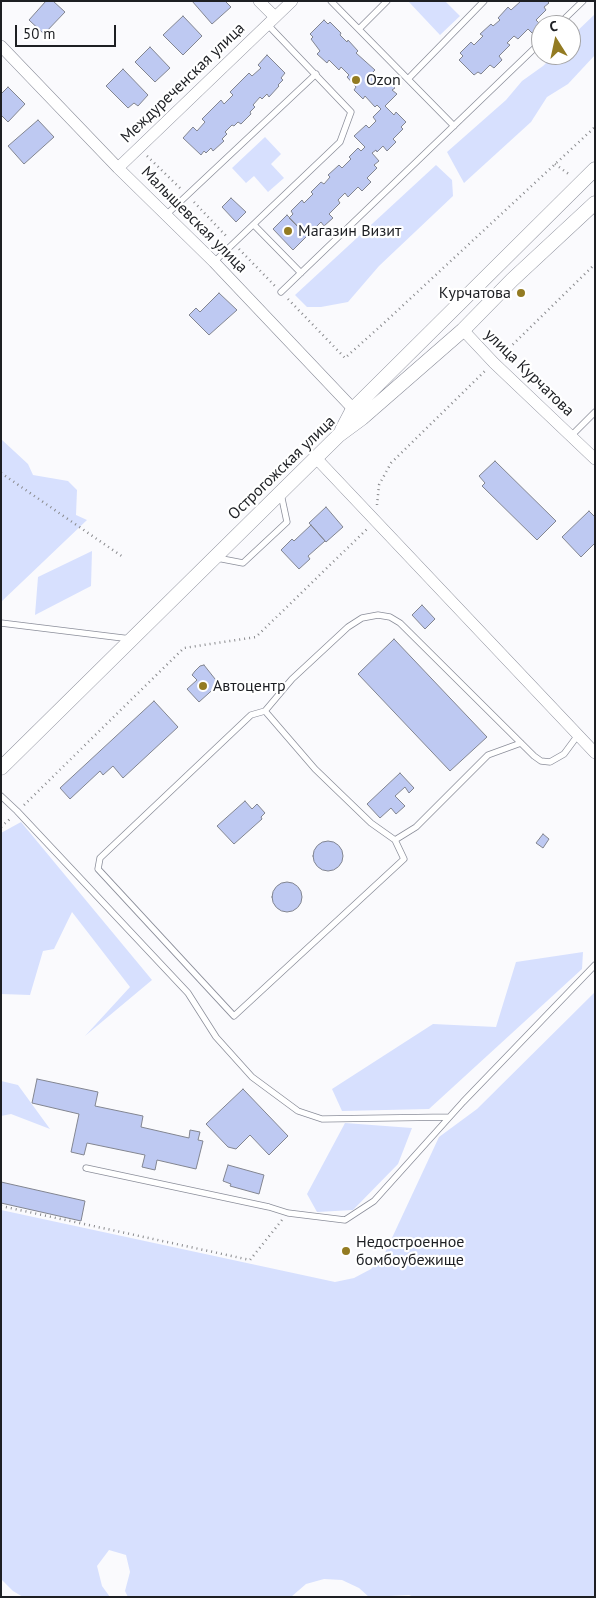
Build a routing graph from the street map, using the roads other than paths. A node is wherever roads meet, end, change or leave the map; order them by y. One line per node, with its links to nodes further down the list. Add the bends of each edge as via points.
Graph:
1 (259, 1): 8 (street)
2 (292, 1): 8 (street, Междуреченская улица)
3 (331, 1): 9 (lane)
4 (387, 1): 9 (lane)
5 (484, 1): 13 (lane)
6 (583, 1): 7 (lane)
7 (568, 15)
8 (271, 21): 12 (lane); 15 (street, Междуреченская улица)
9 (359, 29): 13 (lane)
10 (1, 46): 15 (street, Малышевская улица)
11 (531, 52): 14 (lane)
12 (316, 74): 18 (lane); 19 (lane, via 350,112 340,142)
13 (408, 79): 14 (lane)
14 (454, 126): 21 (lane)
15 (118, 168): 18 (street, Малышевская улица)
16 (595, 169): 25 (street)
17 (595, 202): 23 (street, Острогожская улица)
18 (166, 215): 20 (street, Малышевская улица)
19 (254, 225): 20 (lane); 21 (lane)
20 (214, 262): 25 (street, Малышевская улица)
21 (301, 273): 22 (lane)
22 (281, 292)
23 (463, 330): 25 (street, Острогожская улица); 26 (street, улица Курчатова)
24 (595, 412): 26 (lane)
25 (358, 414): 27 (street, Острогожская улица)
26 (571, 436): 28 (street, улица Курчатова)
27 (316, 458): 29 (street, Острогожская улица); 34 (street)
28 (595, 459)
29 (281, 492): 30 (street, Острогожская улица); 30 (lane, via 287,522 244,563)
30 (215, 558): 32 (street, Острогожская улица)
31 (1, 623): 32 (lane)
32 (132, 639): 37 (street, Острогожская улица)
33 (265, 711): 35 (lane, via 292,678 348,628 362,618 390,617 400,623); 39 (lane, via 315,769 371,823); 39 (lane, via 252,715 114,844 100,858 98,869 234,1016 404,859)
34 (578, 735): 35 (lane, via 564,754 550,762 541,762); 36 (street)
35 (521, 743): 39 (lane, via 488,755 416,827)
36 (595, 753)
37 (1, 768)
38 (1, 796): 41 (lane, via 188,993 216,1037 252,1077 298,1111 322,1119)
39 (395, 840)
40 (595, 966): 41 (lane)
41 (449, 1117): 42 (lane, via 374,1201 345,1220 288,1213)
42 (86, 1168)

